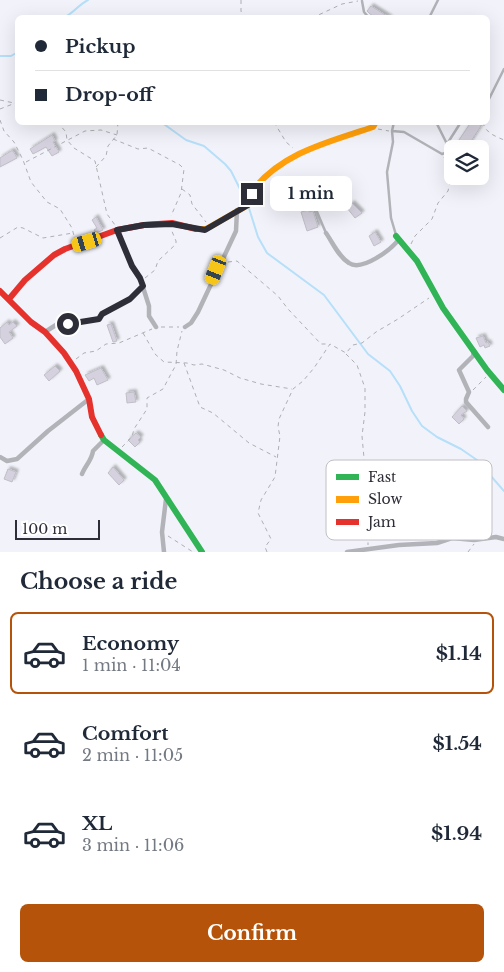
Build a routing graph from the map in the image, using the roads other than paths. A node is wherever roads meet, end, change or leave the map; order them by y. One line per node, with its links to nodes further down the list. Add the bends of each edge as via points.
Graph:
1 (438, 0): 4 (lane)
2 (362, 1): 3 (lane)
3 (366, 15)
4 (430, 15)
5 (504, 69): 6 (lane)
6 (490, 98)
7 (375, 125): 16 (street, via 298,153 258,181 251,202)
8 (393, 125): 11 (lane)
9 (438, 125): 12 (lane)
10 (459, 125): 13 (lane)
11 (392, 131): 14 (lane, via 404,132); 19 (lane, via 387,172 390,218)
12 (445, 140)
13 (450, 140)
14 (444, 153)
15 (314, 205): 18 (lane)
16 (237, 210): 17 (street, via 205,230 178,224); 24 (street, via 236,230 198,312)
17 (117, 230): 20 (street); 22 (street, via 54,255)
18 (326, 233): 19 (street, via 335,250 354,265 375,258 395,245)
19 (398, 238): 26 (street, via 417,261 434,294)
20 (142, 284): 23 (street, via 149,316); 25 (street, via 130,299 102,314 99,319 59,323)
21 (0, 291): 22 (street)
22 (9, 299): 25 (street)
23 (156, 327)
24 (185, 327)
25 (45, 332): 28 (street, via 71,362)
26 (474, 351): 27 (street); 29 (street, via 459,370 469,394 466,402)
27 (504, 390)
28 (89, 399): 30 (street, via 92,417); 31 (street, via 17,459 7,461)
29 (488, 427)
30 (104, 440): 32 (street, via 93,451); 33 (street, via 155,480)
31 (0, 457)
32 (82, 474)
33 (166, 499): 35 (street, via 162,532); 36 (street)
34 (446, 540): 37 (street)
35 (164, 552)
36 (202, 552)
37 (346, 552)

